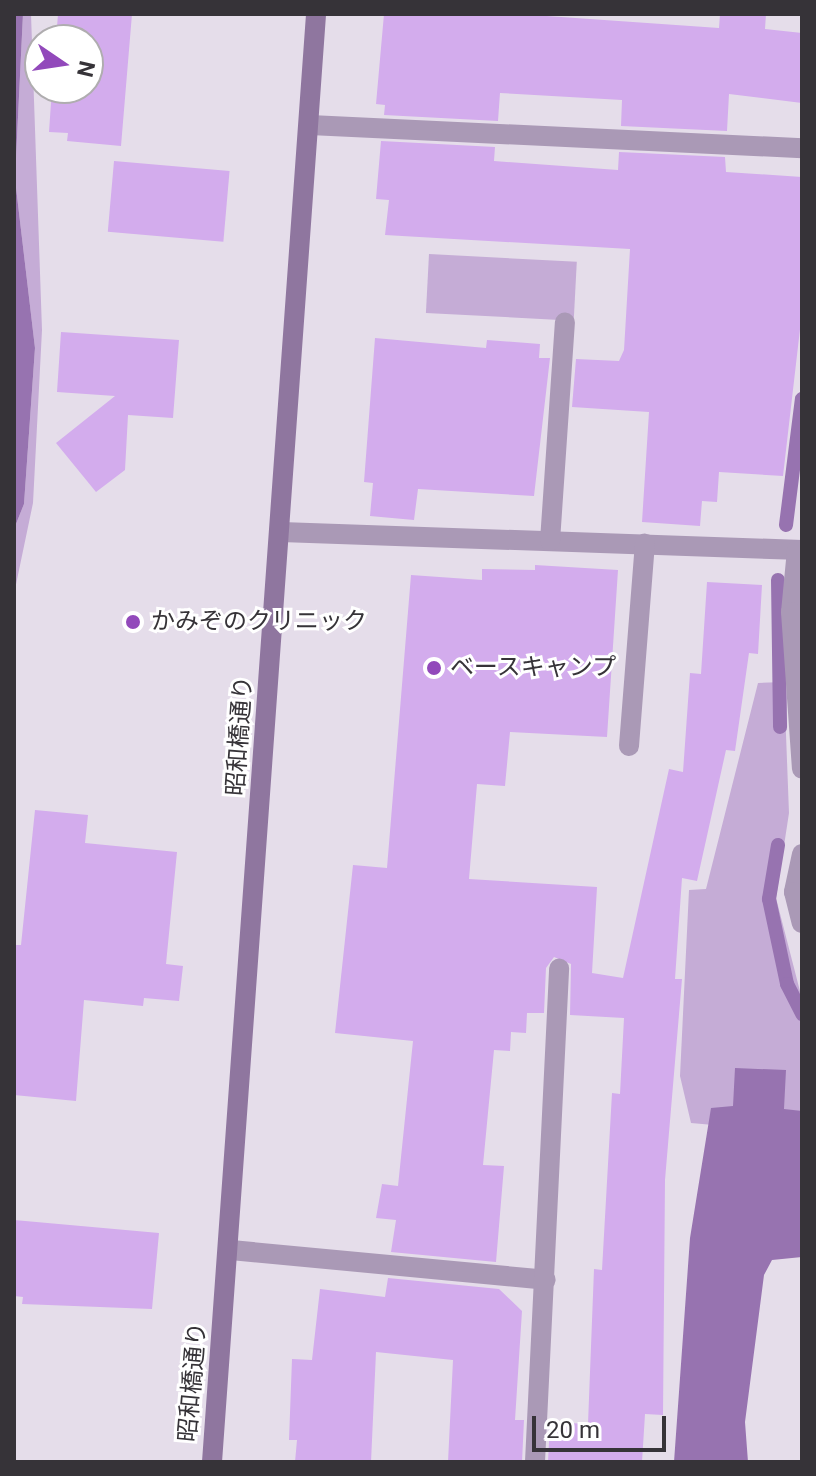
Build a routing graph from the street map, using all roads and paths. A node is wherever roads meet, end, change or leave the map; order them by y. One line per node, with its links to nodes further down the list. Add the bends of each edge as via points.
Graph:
1 (316, 14): 2 (main road, 昭和橋通り)
2 (310, 125): 3 (street); 5 (main road, 昭和橋通り)
3 (802, 148)
4 (565, 323): 6 (street)
5 (281, 532): 6 (street); 14 (main road, 昭和橋通り)
6 (550, 541): 7 (street)
7 (645, 544): 8 (street); 9 (street)
8 (800, 550): 10 (street, via 791,612)
9 (629, 746)
10 (802, 769)
11 (802, 854): 12 (street, via 794,892)
12 (802, 923)
13 (559, 969): 15 (street)
14 (231, 1250): 15 (street); 16 (main road, 昭和橋通り)
15 (546, 1280): 17 (street)
16 (212, 1462)
17 (535, 1462)

